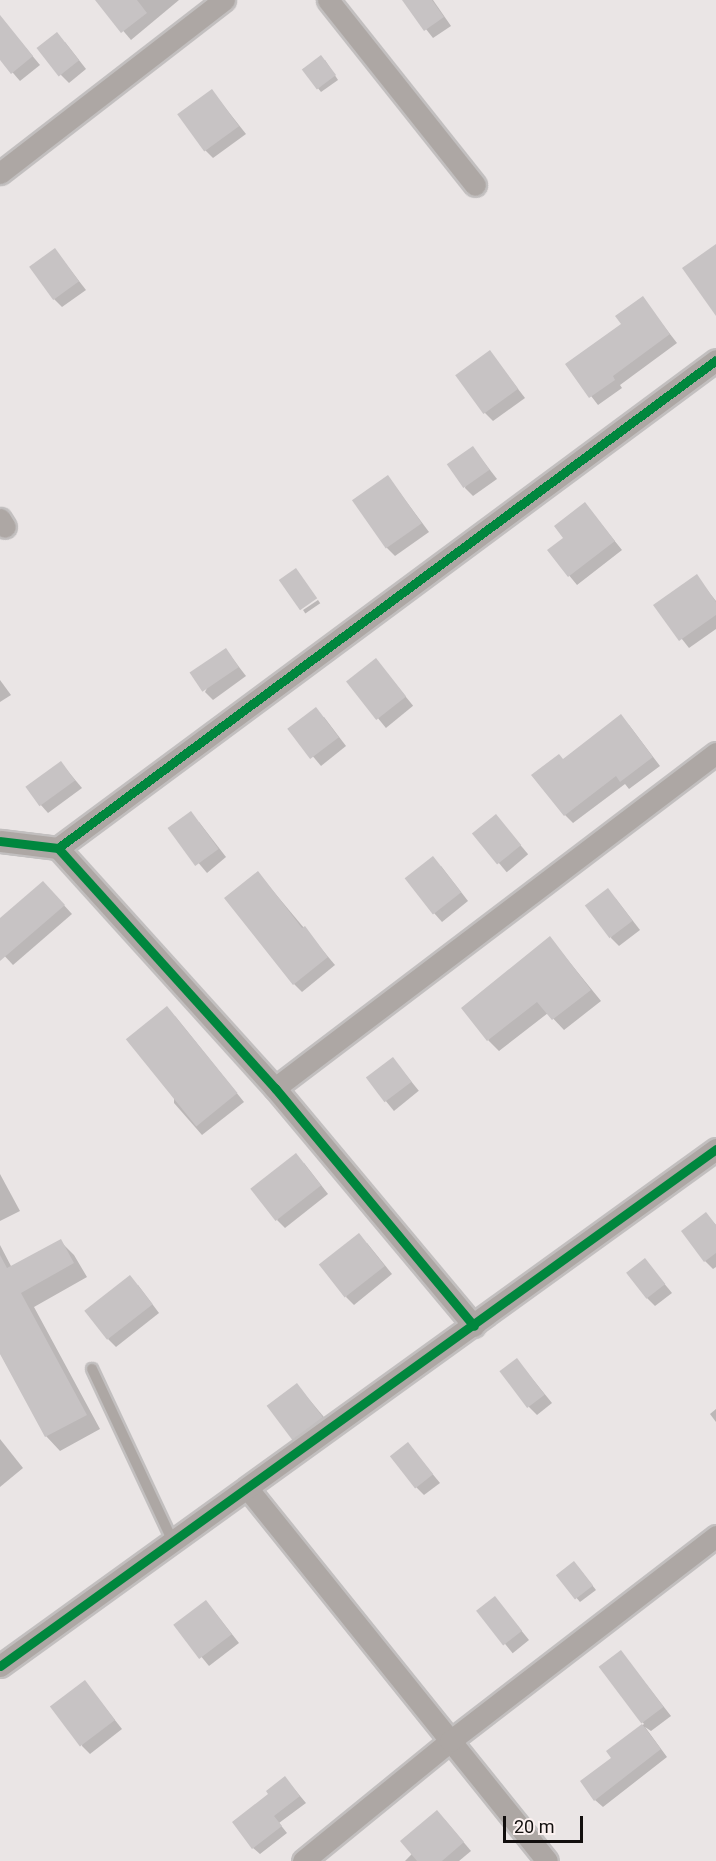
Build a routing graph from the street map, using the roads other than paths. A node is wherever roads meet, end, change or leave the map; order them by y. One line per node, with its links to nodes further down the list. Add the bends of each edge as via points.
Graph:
1 (224, 0): 3 (street)
2 (328, 0): 4 (street)
3 (0, 173)
4 (476, 185)
5 (716, 360): 8 (street)
6 (716, 753): 9 (street)
7 (0, 841): 8 (street)
8 (58, 848): 9 (street)
9 (275, 1088): 11 (street)
10 (716, 1149): 11 (street)
11 (474, 1326): 13 (street)
12 (92, 1369): 15 (lane)
13 (248, 1489): 15 (street); 17 (street)
14 (716, 1536): 17 (street)
15 (173, 1542): 16 (street)
16 (0, 1666)
17 (450, 1741): 18 (street); 19 (street)
18 (303, 1861)
19 (547, 1861)

